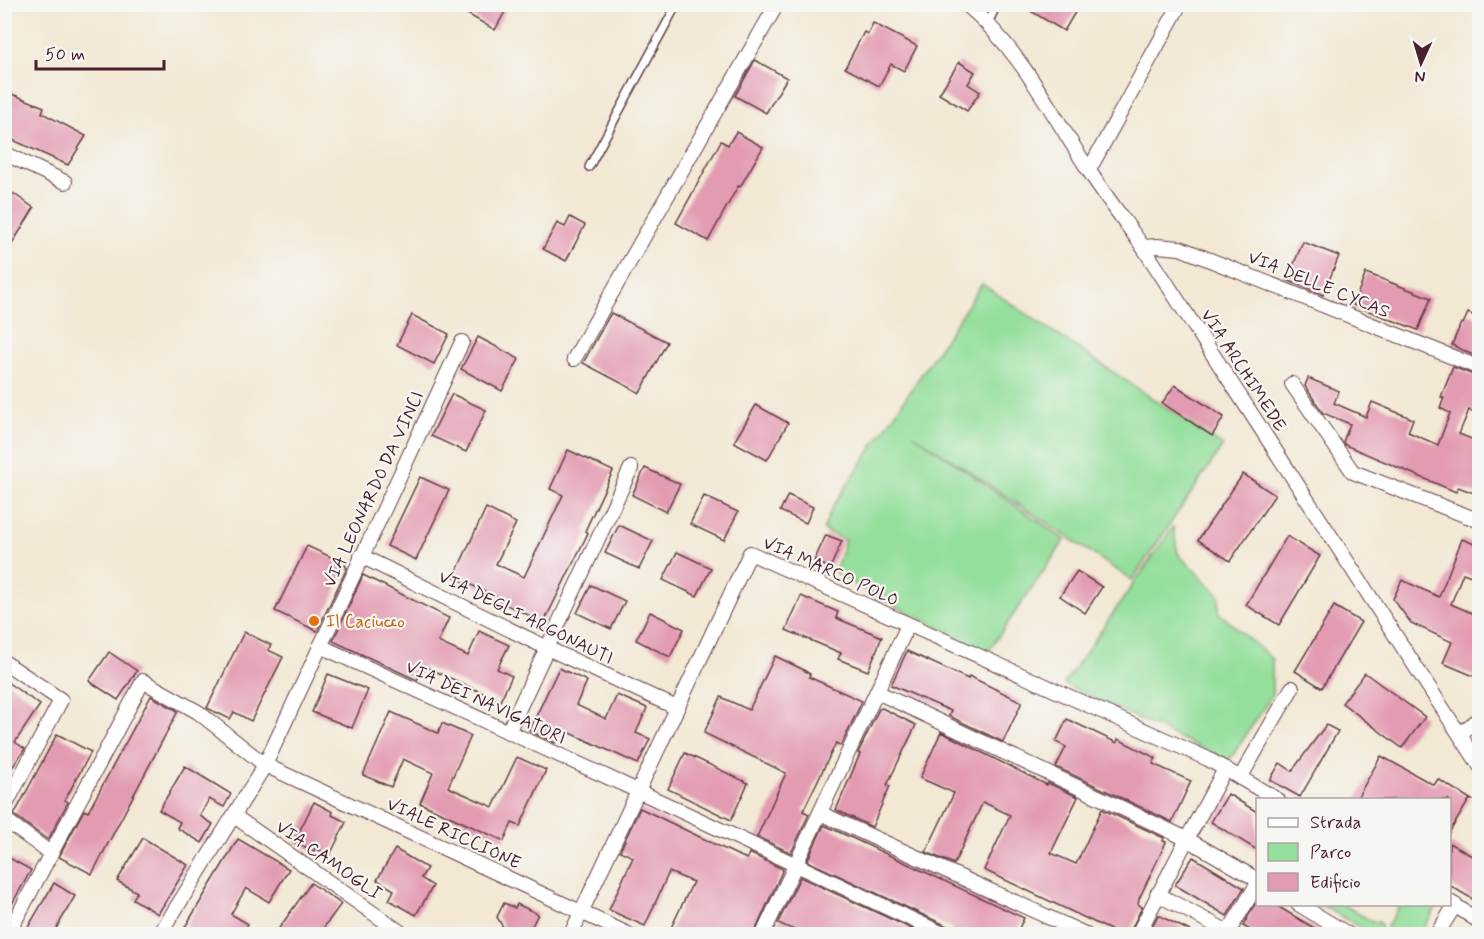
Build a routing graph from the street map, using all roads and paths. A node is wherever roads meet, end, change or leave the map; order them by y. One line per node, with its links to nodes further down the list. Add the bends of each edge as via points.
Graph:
1 (677, 4): 8 (lane)
2 (777, 4): 13 (street)
3 (966, 4): 6 (street, VIA ARCHIMEDE)
4 (1180, 4): 9 (street)
5 (998, 5): 6 (lane)
6 (988, 23): 9 (street, VIA ARCHIMEDE, via 1020,60)
7 (4, 153): 10 (street)
8 (589, 167)
9 (1089, 170): 11 (street, VIA ARCHIMEDE)
10 (65, 182)
11 (1143, 247): 14 (street, VIA DELLE CYCAS, via 1180,248); 28 (street, VIA ARCHIMEDE)
12 (462, 342): 18 (street, VIA LEONARDO DA VINCI)
13 (574, 359)
14 (1479, 368)
15 (1292, 384): 17 (street, via 1353,472)
16 (632, 468): 21 (street)
17 (1479, 521)
18 (360, 556): 20 (street, VIA LEONARDO DA VINCI); 21 (street, VIA DEGLI ARGONAUTI)
19 (908, 625): 24 (street); 25 (street, VIA MARCO POLO, via 750,553); 31 (street, VIA MARCO POLO)
20 (320, 646): 27 (street, VIA DEI NAVIGATORI); 29 (street, VIA LEONARDO DA VINCI)
21 (547, 648): 25 (street, VIA DEGLI ARGONAUTI); 27 (street)
22 (4, 662): 35 (street, via 61,700)
23 (1292, 688): 32 (street)
24 (877, 692): 36 (street); 39 (street)
25 (676, 708): 33 (street, VIA MARCO POLO)
26 (1479, 718): 28 (street)
27 (508, 732): 33 (street, VIA DEI NAVIGATORI)
28 (1460, 734): 30 (street, VIA ARCHIMEDE)
29 (265, 765): 37 (street, VIA LEONARDO DA VINCI); 40 (street, VIALE RICCIONE, via 198,712 143,681); 47 (street, VIALE RICCIONE)
30 (1479, 766)
31 (1225, 769): 32 (street, VIA MARCO POLO); 39 (street)
32 (1240, 778): 34 (street, VIA MARCO POLO)
33 (638, 791): 41 (street, VIA DEI NAVIGATORI); 47 (street, VIA MARCO POLO)
34 (1275, 798)
35 (4, 808)
36 (820, 813): 41 (street); 57 (street)
37 (234, 816): 51 (street, VIA LEONARDO DA VINCI); 52 (street, VIA CAMOGLI)
38 (4, 819): 40 (street)
39 (1186, 838): 42 (street); 44 (street)
40 (50, 853): 50 (street)
41 (795, 866): 55 (street); 56 (street, VIA DEI NAVIGATORI)
42 (1256, 881)
43 (1256, 884): 59 (street)
44 (1157, 894): 58 (street); 59 (street)
45 (1452, 904): 48 (street); 61 (street)
46 (1300, 906): 49 (street)
47 (582, 913): 53 (street, VIA MARCO POLO); 54 (street, VIALE RICCIONE)
48 (1479, 922)
49 (1329, 930): 60 (street)
50 (8, 934)
51 (160, 934)
52 (403, 934)
53 (571, 934)
54 (627, 934)
55 (763, 934)
56 (943, 934)
57 (1085, 934)
58 (1138, 934)
59 (1229, 934)
60 (1348, 934)
61 (1437, 934)

